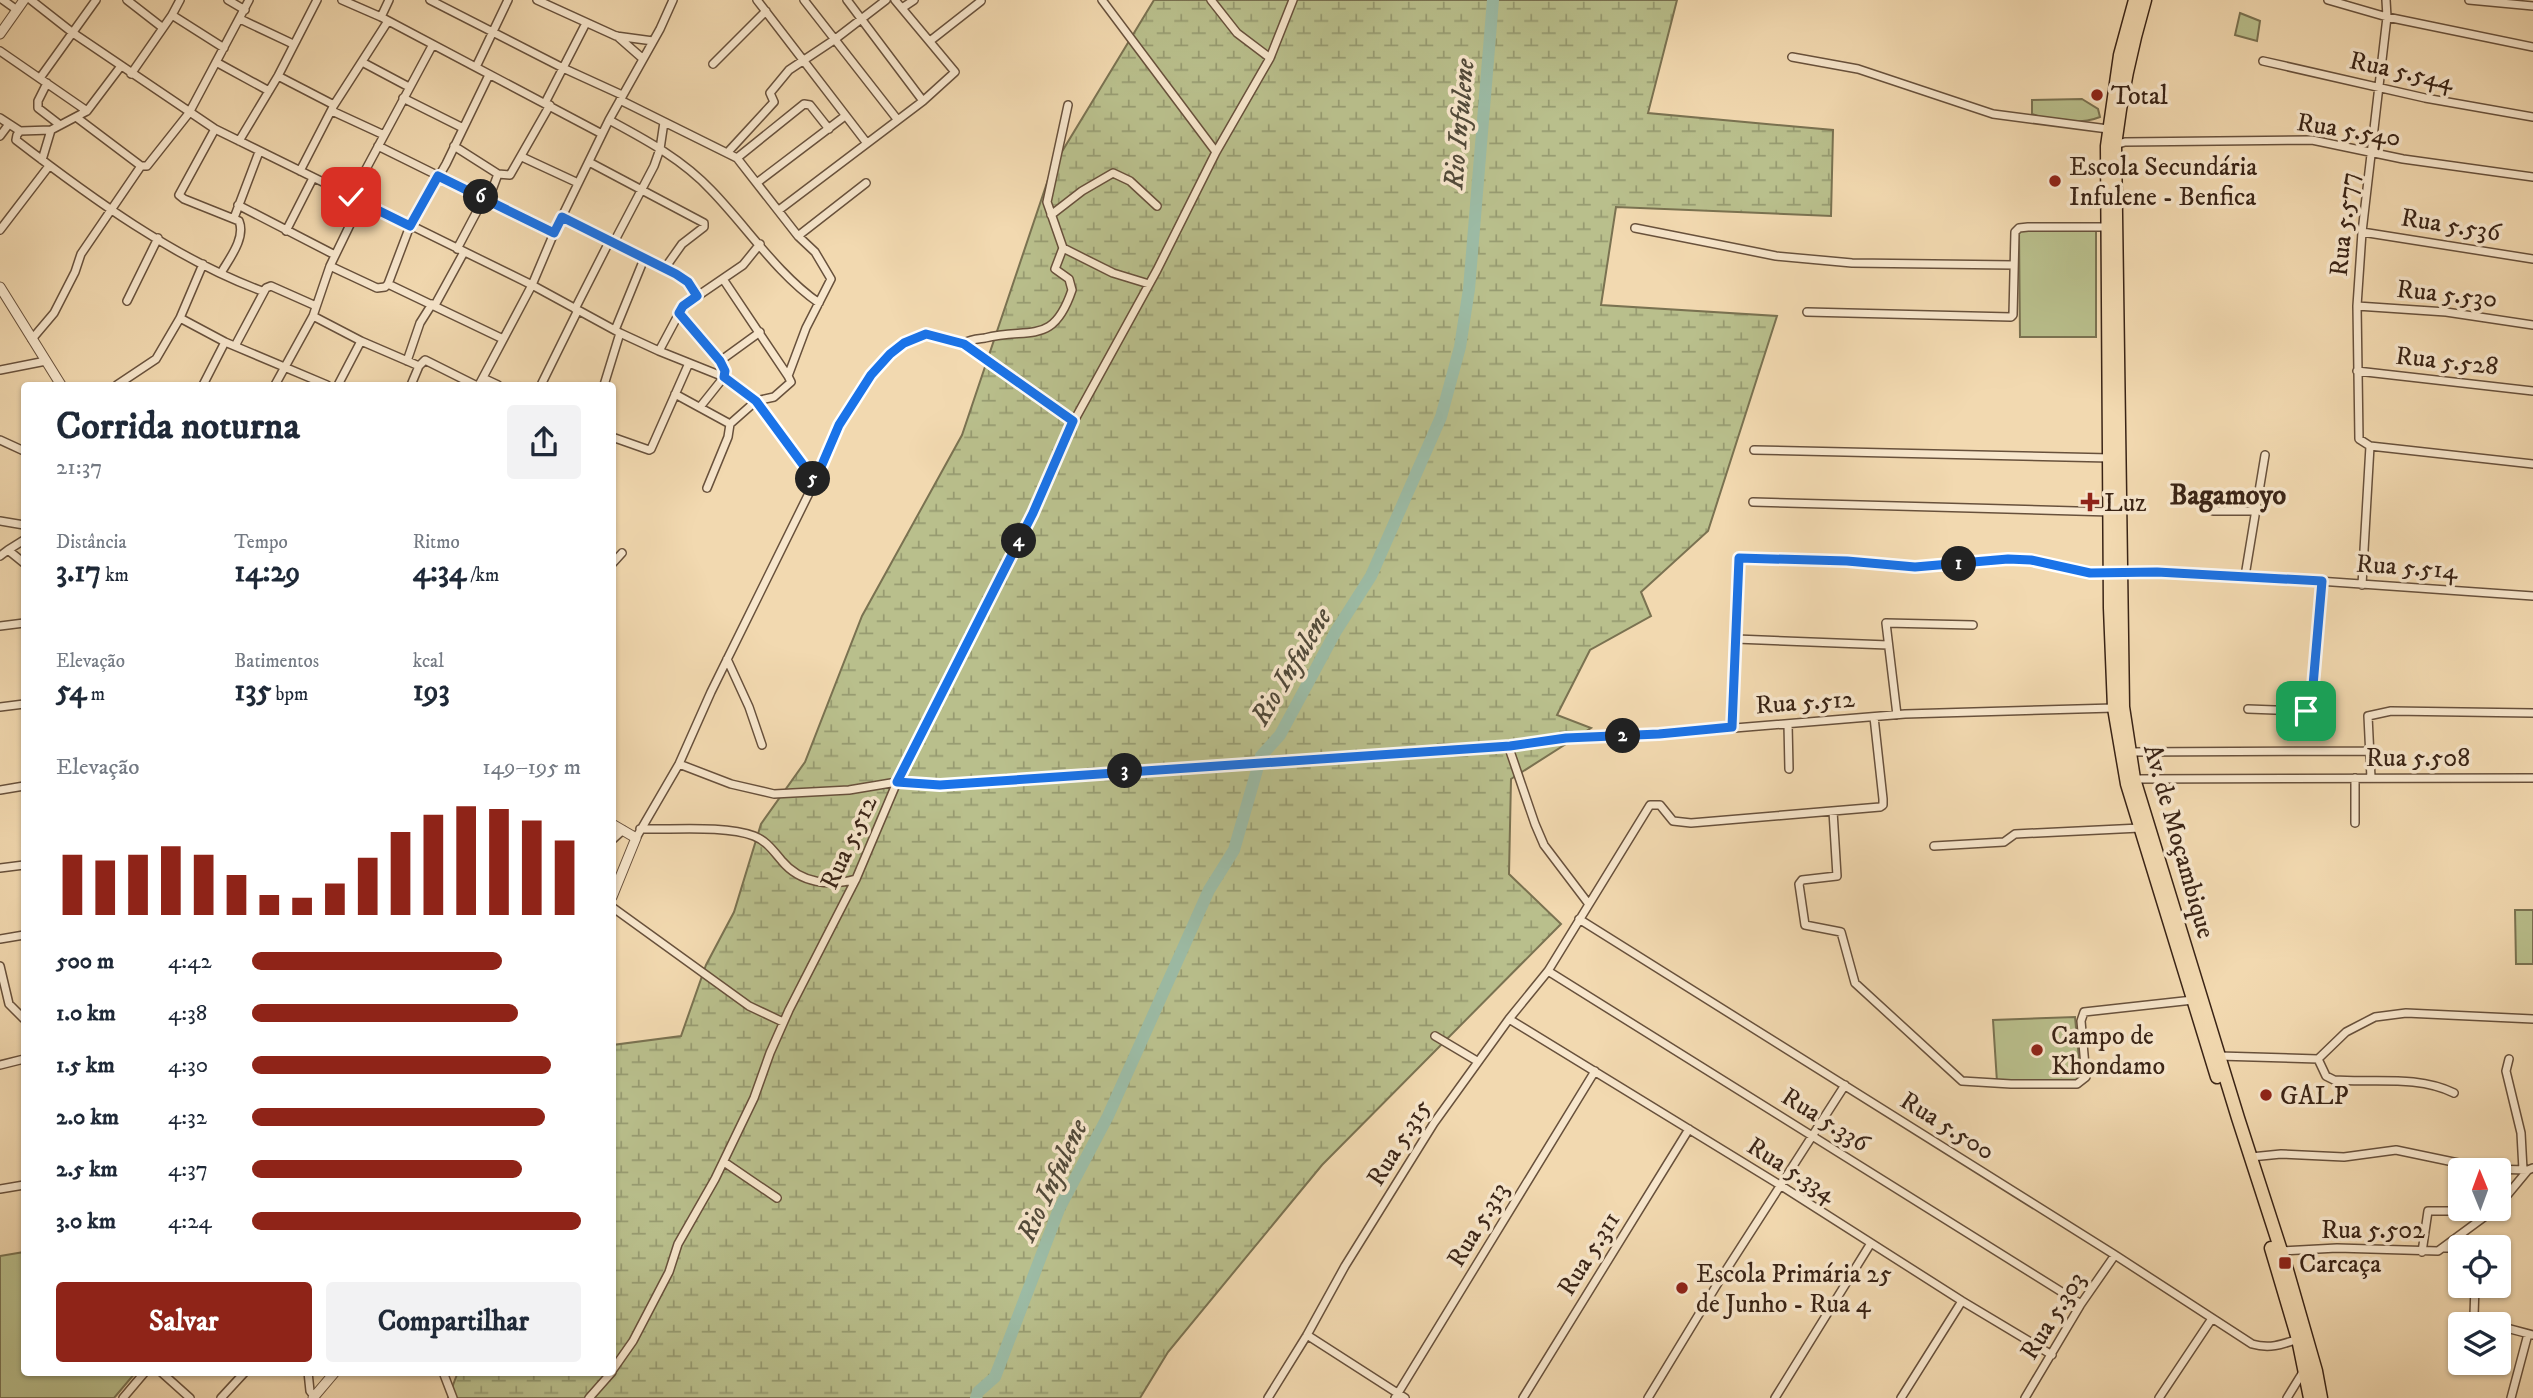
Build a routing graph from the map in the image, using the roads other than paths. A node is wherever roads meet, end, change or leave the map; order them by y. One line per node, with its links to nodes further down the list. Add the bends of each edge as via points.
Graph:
1 (3, 0): 34 (street)
2 (24, 0): 34 (street)
3 (31, 0): 45 (street)
4 (96, 0): 45 (street)
5 (127, 0): 43 (street)
6 (180, 0): 37 (street)
7 (228, 0): 35 (street)
8 (249, 0): 35 (street)
9 (317, 0): 51 (street)
10 (342, 0): 40 (street)
11 (389, 0): 40 (street)
12 (430, 0): 44 (street)
13 (508, 0): 44 (street)
14 (537, 0): 31 (street)
15 (673, 0): 49 (street)
16 (757, 0): 36 (street)
17 (804, 0): 48 (street)
18 (847, 0): 41 (street)
19 (886, 0): 41 (street)
20 (895, 0): 33 (street)
21 (914, 0): 33 (street)
22 (1102, 0): 109 (street)
23 (1211, 0): 58 (street, via 1237,33)
24 (1293, 0): 58 (street)
25 (2135, 0): 95 (highway, Av. de Moçambique)
26 (2145, 0): 103 (highway, Av. de Moçambique, via 2129,60)
27 (2328, 0): 38 (street)
28 (2386, 0): 38 (street, Rua 5.577)
29 (2469, 0): 32 (street)
30 (981, 1): 50 (street)
31 (553, 3): 42 (street)
32 (2533, 6)
33 (902, 8): 50 (street)
34 (17, 10): 46 (street)
35 (245, 10): 39 (street)
36 (766, 11): 59 (street); 63 (street)
37 (172, 15): 43 (street); 54 (street)
38 (2387, 17): 53 (street); 73 (street, Rua 5.577)
39 (240, 19): 51 (street); 54 (street)
40 (385, 19): 52 (street); 62 (street)
41 (862, 19): 48 (street); 77 (street)
42 (586, 23): 47 (street); 66 (street)
43 (163, 28): 67 (street)
44 (493, 31): 65 (street); 66 (street)
45 (73, 33): 64 (street); 70 (street)
46 (0, 34)
47 (616, 36): 49 (street); 57 (street)
48 (834, 40): 59 (street); 87 (street)
49 (653, 41): 57 (street)
50 (930, 41): 77 (street, via 955,72)
51 (293, 44): 69 (street)
52 (432, 46): 65 (street); 72 (street)
53 (2533, 47)
54 (224, 48): 61 (street)
55 (0, 51): 70 (street)
56 (1792, 57): 95 (street, via 1858,69 1993,114)
57 (642, 58): 75 (street)
58 (1270, 58): 109 (street)
59 (802, 60): 83 (street); 108 (street, via 780,79 770,93 774,102)
60 (2263, 61): 73 (street, Rua 5.544)
61 (215, 62): 74 (street); 82 (street)
62 (362, 62): 72 (street); 80 (street)
63 (713, 64)
64 (121, 66): 67 (street); 81 (street)
65 (476, 67): 68 (street)
66 (563, 68): 75 (street); 78 (street)
67 (131, 74): 82 (street)
68 (489, 75): 78 (street); 92 (street)
69 (278, 76): 74 (street); 80 (street)
70 (40, 78): 71 (street)
71 (47, 83): 81 (street); 91 (street, via 38,108)
72 (409, 87): 76 (street)
73 (2378, 87): 85 (street, Rua 5.544); 110 (street, Rua 5.577)
74 (269, 91): 101 (street)
75 (621, 97): 88 (street); 89 (street)
76 (403, 98): 92 (street); 99 (street)
77 (923, 100): 87 (street)
78 (547, 104): 98 (street); 111 (street)
79 (1068, 105): 132 (street, via 1047,202)
80 (333, 108): 99 (street); 116 (street)
81 (87, 111): 84 (street)
82 (189, 113): 93 (street); 115 (street, via 147,166)
83 (845, 116): 94 (street); 102 (street)
84 (76, 117): 91 (street); 115 (street)
85 (2533, 117)
86 (0, 118): 90 (street)
87 (897, 119): 102 (street)
88 (609, 120): 98 (street); 106 (street)
89 (664, 122): 106 (street); 108 (street)
90 (9, 124): 97 (street); 100 (street)
91 (60, 125): 96 (street)
92 (463, 128): 105 (street)
93 (215, 129): 101 (street); 134 (street, via 179,195)
94 (830, 129): 112 (street, via 804,104); 121 (street)
95 (2108, 129): 136 (highway, Av. de Moçambique)
96 (51, 130): 97 (street); 114 (street)
97 (20, 131): 114 (street, via 16,140)
98 (602, 134): 113 (street)
99 (384, 135): 104 (street)
100 (0, 136)
101 (239, 141): 107 (street)
102 (866, 142): 131 (street)
103 (2115, 145): 110 (street, Rua 5.540, via 2295,139); 232 (highway, Av. de Moçambique)
104 (378, 146): 118 (street); 125 (street)
105 (454, 146): 117 (street); 118 (street)
106 (660, 149): 124 (street); 145 (street, via 694,173)
107 (259, 152): 116 (street); 128 (street)
108 (728, 152): 112 (street)
109 (1216, 152): 159 (street)
110 (2371, 154): 120 (street, Rua 5.540); 140 (street, Rua 5.577)
111 (522, 156): 117 (street, via 513,173); 122 (street)
112 (737, 158): 121 (street)
113 (589, 162): 122 (street); 124 (street)
114 (46, 163): 130 (street); 138 (street)
115 (141, 166): 130 (street)
116 (300, 171): 119 (street)
117 (498, 174): 126 (street)
118 (438, 176): 126 (street); 135 (street)
119 (313, 177): 125 (street); 139 (street)
120 (2533, 177)
121 (758, 182): 131 (street)
122 (578, 183): 133 (street)
123 (866, 183): 142 (street)
124 (642, 190): 144 (street); 154 (street, via 705,224 682,244)
125 (351, 197): 127 (street)
126 (486, 199): 141 (street); 147 (street)
127 (360, 202): 135 (street); 148 (street)
128 (238, 205): 134 (street); 139 (street)
129 (1157, 206): 132 (street, via 1130,181 1113,173)
130 (112, 208): 143 (street); 176 (street, via 81,254 64,296)
131 (779, 210): 142 (street)
132 (1051, 215): 146 (street)
133 (562, 217): 141 (street); 144 (street)
134 (234, 218): 155 (street, via 242,227 241,235)
135 (410, 226): 147 (street); 157 (street)
136 (2107, 227): 152 (street, via 2019,228 2014,236); 216 (highway, Av. de Moçambique)
137 (1635, 228): 152 (street, via 1776,256 1852,263)
138 (0, 230)
139 (286, 231): 148 (street)
140 (2362, 232): 150 (street, Rua 5.536); 167 (street, Rua 5.577)
141 (554, 233): 158 (street)
142 (798, 236): 164 (street, via 830,276)
143 (158, 238): 151 (street); 163 (street)
144 (611, 243): 149 (street); 168 (street)
145 (760, 244): 156 (street, via 743,265); 164 (street)
146 (1063, 248): 159 (street); 180 (street, via 1055,269 1073,284 1051,326)
147 (461, 250): 158 (street); 165 (street)
148 (335, 255): 153 (street)
149 (644, 259): 154 (street); 174 (street)
150 (2533, 259)
151 (203, 264): 155 (street); 172 (street)
152 (2014, 265): 169 (street, via 2011,317)
153 (330, 267): 157 (street, via 377,288); 166 (street)
154 (665, 268): 162 (street, via 688,282)
155 (221, 273): 161 (street)
156 (723, 279): 162 (street); 175 (street)
157 (388, 284): 165 (street)
158 (532, 285): 168 (street); 177 (street)
159 (1149, 285): 208 (street)
160 (0, 287): 176 (street)
161 (262, 291): 166 (street, via 271,286); 181 (street)
162 (697, 296): 170 (street)
163 (127, 301)
164 (819, 303): 191 (street)
165 (433, 304): 177 (street); 183 (street, via 420,323)
166 (316, 306): 171 (street)
167 (2357, 306): 173 (street, Rua 5.530); 190 (street, Rua 5.577)
168 (576, 309): 174 (street); 202 (street)
169 (1807, 312)
170 (679, 313): 182 (street); 184 (street)
171 (313, 316): 178 (street); 187 (street)
172 (180, 318): 179 (street); 194 (street, via 156,359)
173 (2533, 325)
174 (617, 331): 182 (street); 203 (street)
175 (760, 331): 184 (street); 191 (street)
176 (33, 339): 185 (street)
177 (503, 339): 201 (street)
178 (361, 341): 183 (street); 198 (street)
179 (226, 342): 181 (street); 195 (street)
180 (964, 344): 208 (street); 218 (street, via 926,334 890,354 839,425)
181 (235, 346): 187 (street)
182 (659, 351): 186 (street)
183 (407, 361): 188 (street)
184 (720, 361): 192 (street)
185 (46, 362): 189 (street); 193 (street)
186 (689, 363): 192 (street); 205 (street)
187 (285, 366): 196 (street); 197 (street)
188 (419, 366): 199 (street); 200 (street, via 425,360)
189 (0, 370)
190 (2357, 371): 204 (street, Rua 5.528); 212 (street, Rua 5.577, via 2359,439)
191 (788, 376): 206 (street, via 791,382 782,392)
192 (724, 377): 206 (street); 207 (street)
193 (59, 382)
194 (130, 382)
195 (206, 382)
196 (277, 382)
197 (320, 382)
198 (340, 382)
199 (412, 382)
200 (477, 382)
201 (480, 382)
202 (542, 382)
203 (605, 382)
204 (2533, 391)
205 (675, 394): 207 (street); 210 (street, via 649,450)
206 (756, 401): 209 (street); 218 (street)
207 (700, 407): 209 (street)
208 (1073, 421): 263 (street, via 1033,513)
209 (730, 424): 219 (street)
210 (616, 438)
211 (0, 440): 213 (street)
212 (2370, 446): 217 (street); 235 (street)
213 (21, 450)
214 (1754, 450): 216 (street)
215 (2265, 455): 222 (street)
216 (2111, 458): 223 (highway, Av. de Moçambique)
217 (2533, 464)
218 (815, 481): 243 (street)
219 (707, 488)
220 (1753, 502): 223 (street)
221 (2213, 511): 222 (street)
222 (2256, 511): 233 (street)
223 (2111, 512): 232 (highway, Av. de Moçambique)
224 (0, 521): 225 (street)
225 (21, 524)
226 (21, 542): 227 (street)
227 (8, 550): 229 (street); 231 (street)
228 (622, 554): 230 (street)
229 (0, 556)
230 (616, 560)
231 (21, 561)
232 (2116, 573): 233 (street, Rua 5.514); 237 (highway, Av. de Moçambique); 241 (street, Rua 5.514, via 2008,559 1915,567 1739,558)
233 (2245, 576): 234 (street, Rua 5.514)
234 (2322, 581): 235 (street, Rua 5.514); 247 (street, via 2311,709)
235 (2362, 585): 236 (street, Rua 5.514)
236 (2533, 596)
237 (2114, 609): 246 (highway, Av. de Moçambique); 256 (highway, Av. de Moçambique)
238 (21, 623): 240 (street)
239 (1973, 625): 242 (street, via 1886,623)
240 (0, 626)
241 (1736, 639): 242 (street); 252 (street)
242 (1888, 645): 249 (street)
243 (727, 659): 253 (street); 257 (street)
244 (21, 704): 245 (street)
245 (0, 707)
246 (2114, 708): 249 (street, Rua 5.512); 269 (highway, Av. de Moçambique)
247 (2248, 709)
248 (2533, 713): 255 (street, via 2379,712 2368,716)
249 (1897, 715): 250 (street, Rua 5.512)
250 (1874, 717): 251 (street, Rua 5.512); 266 (street, via 1883,805)
251 (1788, 724): 252 (street, Rua 5.512); 258 (street)
252 (1732, 727): 254 (street, Rua 5.512)
253 (762, 745)
254 (1510, 746): 263 (street, Rua 5.512, via 940,785); 278 (street, via 1544,845)
255 (2370, 751): 256 (street); 260 (street)
256 (2130, 752): 262 (highway, Av. de Moçambique)
257 (679, 764): 263 (street, via 774,794); 271 (street)
258 (1789, 769)
259 (2355, 778): 260 (street, Rua 5.508); 262 (street, Rua 5.508); 267 (street)
260 (2371, 778): 261 (street, Rua 5.508)
261 (2533, 778)
262 (2134, 779): 291 (highway, Av. de Moçambique)
263 (897, 782): 276 (street, Rua 5.512)
264 (21, 786): 265 (street)
265 (0, 790)
266 (1833, 811): 278 (street, Rua 5.315, via 1691,823 1673,821 1660,805 1650,805); 285 (street, via 1837,876 1799,884 1805,925 1842,932 1855,983 1962,1081 2077,1084 2086,1077 2081,1014)
267 (2355, 823)
268 (616, 826): 270 (street)
269 (2140, 828): 273 (street, via 2015,834 2004,842); 285 (highway, Av. de Moçambique)
270 (623, 830): 271 (street); 272 (street)
271 (638, 834): 276 (street, via 744,833 766,843 801,877 835,883); 277 (street)
272 (616, 836)
273 (1934, 846)
274 (21, 865): 275 (street)
275 (0, 868)
276 (856, 879): 289 (street, Rua 5.512)
277 (616, 887)
278 (1588, 903): 280 (street, Rua 5.315)
279 (616, 910): 289 (street, via 749,1006)
280 (1579, 919): 284 (street, Rua 5.315); 298 (street, Rua 5.500)
281 (21, 936): 282 (street)
282 (0, 939)
283 (0, 966): 286 (street, via 6,999)
284 (1548, 971): 287 (street, Rua 5.315); 301 (street, Rua 5.336)
285 (2193, 1000): 325 (highway, Av. de Moçambique)
286 (21, 1015)
287 (1509, 1019): 295 (street, Rua 5.315); 297 (street, Rua 5.334)
288 (2533, 1019): 292 (street, via 2406,1013 2375,1017 2346,1032)
289 (783, 1022): 303 (street, Rua 5.512)
290 (1434, 1036): 295 (street)
291 (2220, 1056): 292 (street); 302 (highway, Av. de Moçambique)
292 (2318, 1059): 299 (street, via 2329,1078 2421,1083)
293 (2509, 1059): 305 (street, via 2506,1071)
294 (21, 1060): 296 (street)
295 (1477, 1061): 324 (street, Rua 5.315, via 1345,1266)
296 (0, 1065)
297 (1595, 1071): 300 (street, Rua 5.334); 337 (street, Rua 5.313)
298 (1845, 1085): 301 (street); 317 (street, Rua 5.500)
299 (2454, 1093)
300 (1689, 1129): 306 (street, Rua 5.334); 344 (street, Rua 5.311)
301 (1814, 1135): 306 (street); 320 (street, Rua 5.336)
302 (2251, 1157): 304 (street, via 2344,1157 2396,1150); 318 (highway, Av. de Moçambique)
303 (724, 1162): 310 (street); 327 (street, Rua 5.512)
304 (2448, 1162)
305 (2528, 1169): 309 (street)
306 (1780, 1185): 313 (street, Rua 5.334); 345 (street)
307 (21, 1186): 308 (street)
308 (0, 1189)
309 (2511, 1190)
310 (777, 1198)
311 (2448, 1211): 316 (street, via 2428,1211)
312 (2478, 1222): 314 (street, Rua 5.502)
313 (1871, 1243): 319 (street, Rua 5.334); 346 (street)
314 (2443, 1248): 315 (street); 316 (street, Rua 5.502)
315 (2448, 1248)
316 (2422, 1252): 318 (street, Rua 5.502, via 2337,1248)
317 (2115, 1255): 320 (street, Rua 5.303); 321 (street, Rua 5.500)
318 (2282, 1257): 352 (highway, Av. de Moçambique)
319 (1962, 1301): 326 (street, Rua 5.334); 347 (street)
320 (2081, 1304): 326 (street, Rua 5.303)
321 (2211, 1320): 325 (street, Rua 5.500, via 2264,1347); 349 (street)
322 (2511, 1329): 323 (street)
323 (2530, 1334): 353 (street)
324 (1307, 1335): 337 (street); 343 (street, Rua 5.315)
325 (2297, 1338): 328 (highway, Av. de Moçambique)
326 (2052, 1354): 348 (street, Rua 5.303)
327 (616, 1366)
328 (2305, 1368): 350 (street); 351 (highway, Av. de Moçambique)
329 (142, 1376): 338 (street)
330 (165, 1376): 339 (street)
331 (241, 1376): 340 (street)
332 (308, 1376): 336 (street)
333 (332, 1376): 336 (street)
334 (445, 1376): 341 (street)
335 (608, 1376): 342 (street, Rua 5.512)
336 (314, 1397)
337 (1399, 1397)
338 (123, 1398)
339 (190, 1398)
340 (221, 1398)
341 (453, 1398)
342 (589, 1398)
343 (1268, 1398)
344 (1523, 1398)
345 (1648, 1398)
346 (1775, 1398)
347 (1901, 1398)
348 (2025, 1398)
349 (2159, 1398)
350 (2287, 1398)
351 (2310, 1398)
352 (2321, 1398)
353 (2511, 1398)

